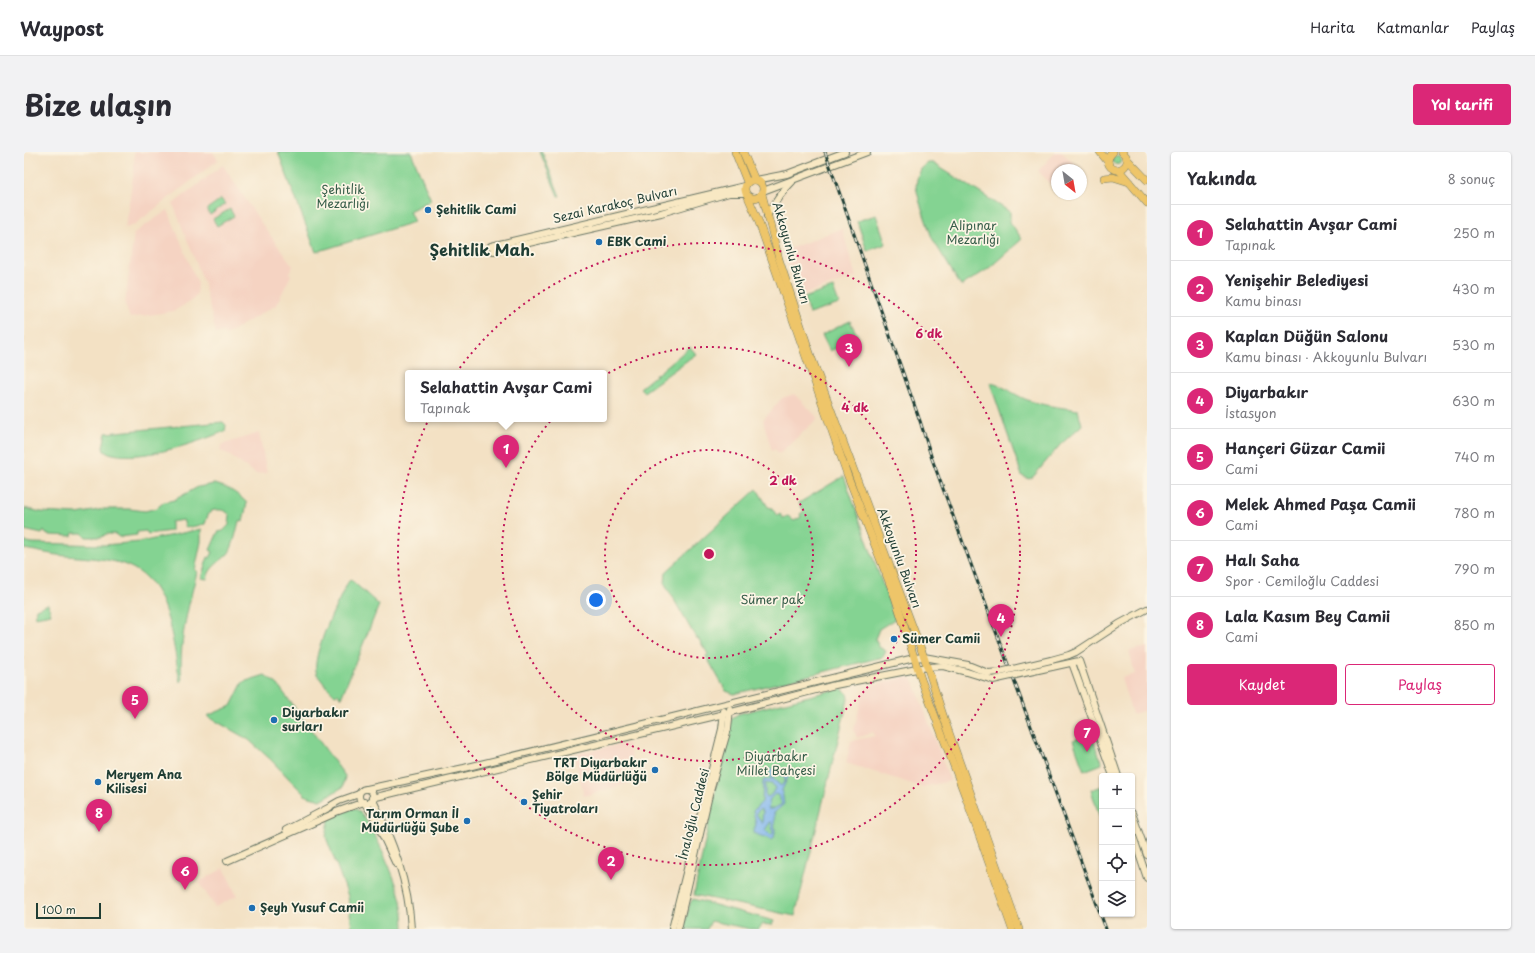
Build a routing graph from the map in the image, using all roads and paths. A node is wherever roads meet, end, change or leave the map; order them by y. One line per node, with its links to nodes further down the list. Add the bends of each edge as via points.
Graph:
1 (735, 152): 16 (main road, Akkoyunlu Bulvarı)
2 (743, 152): 12 (main road, Akkoyunlu Bulvarı)
3 (845, 152): 12 (main road, via 794,172)
4 (867, 152): 14 (main road)
5 (1100, 152): 9 (main road)
6 (1112, 152): 9 (main road)
7 (1122, 152): 8 (main road)
8 (1127, 159): 10 (main road, via 1125,166); 13 (main road)
9 (1108, 162): 10 (main road, via 1113,169)
10 (1119, 170): 15 (main road)
11 (1104, 178): 15 (main road, via 1113,176)
12 (755, 180): 16 (main road); 17 (main road, Akkoyunlu Bulvarı, via 761,183)
13 (1147, 180)
14 (793, 181): 17 (main road); 19 (main road, via 780,193)
15 (1130, 183): 18 (main road)
16 (746, 190): 17 (main road, via 757,198); 20 (main road, Sezai Karakoç Bulvarı, via 661,213); 23 (main road, Akkoyunlu Bulvarı, via 847,474 895,597)
17 (762, 192): 19 (main road, Akkoyunlu Bulvarı)
18 (1147, 202)
19 (767, 216): 22 (main road, Akkoyunlu Bulvarı, via 812,359)
20 (493, 249)
21 (1147, 609): 24 (main road, via 1076,652)
22 (924, 657): 23 (main road); 24 (main road, bridge, via 968,665 988,672); 26 (main road, Akkoyunlu Bulvarı)
23 (914, 658): 27 (main road, Akkoyunlu Bulvarı); 28 (main road)
24 (1051, 663): 25 (main road); 26 (main road, bridge, via 993,680 943,666)
25 (1075, 664): 31 (main road); 32 (main road)
26 (927, 667): 27 (main road); 50 (main road, Akkoyunlu Bulvarı)
27 (918, 668): 30 (main road, via 835,685); 49 (main road, Akkoyunlu Bulvarı)
28 (730, 703): 29 (main road); 30 (main road, İnaloğlu Caddesi)
29 (723, 705): 30 (main road, İnaloğlu Caddesi); 33 (main road)
30 (727, 713): 35 (main road); 47 (main road, İnaloğlu Caddesi); 48 (main road, İnaloğlu Caddesi, via 728,728 709,795)
31 (1112, 773)
32 (1117, 773)
33 (367, 789): 34 (main road); 36 (main road, via 372,792)
34 (360, 794): 37 (main road); 40 (main road, via 339,801)
35 (387, 795): 36 (main road); 38 (main road)
36 (372, 798): 37 (main road); 38 (main road)
37 (364, 802): 43 (main road); 44 (main road)
38 (377, 808): 44 (main road)
39 (1135, 822): 42 (main road)
40 (286, 830)
41 (1135, 842): 45 (main road)
42 (1147, 856)
43 (227, 861)
44 (402, 874): 46 (main road, via 408,895)
45 (1147, 878)
46 (411, 929)
47 (672, 929)
48 (678, 929)
49 (1012, 929)
50 (1019, 929)

